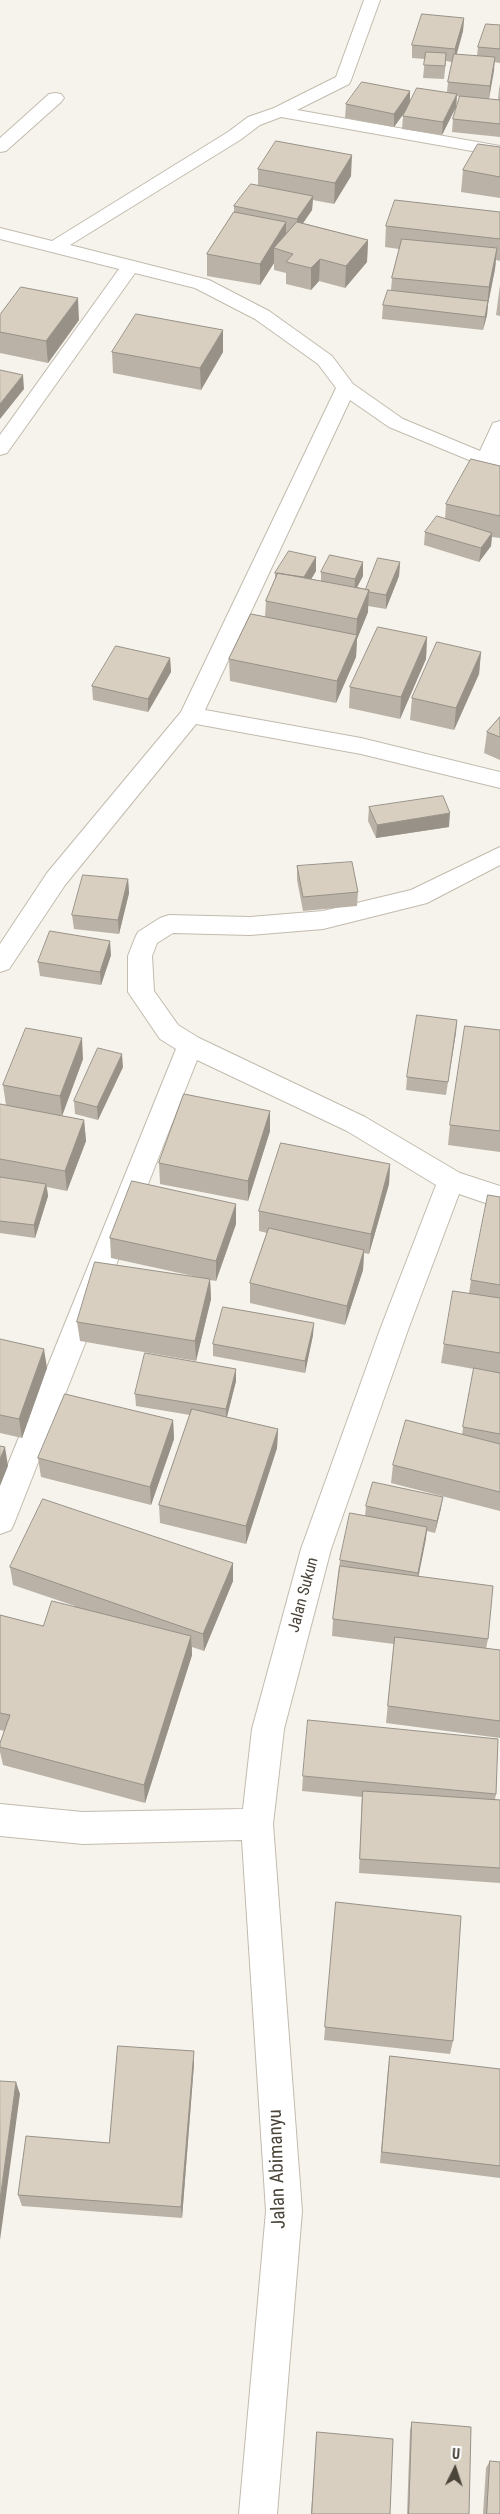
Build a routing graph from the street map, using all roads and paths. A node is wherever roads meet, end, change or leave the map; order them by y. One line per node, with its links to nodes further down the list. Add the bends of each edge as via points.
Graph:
1 (372, 0): 3 (street, via 343,80)
2 (55, 98): 4 (street)
3 (280, 112): 5 (street); 7 (street, via 254,121)
4 (0, 147)
5 (500, 151)
6 (0, 232): 7 (street)
7 (54, 247): 8 (street)
8 (130, 267): 9 (street, via 202,284 262,315 324,360); 11 (street)
9 (346, 388): 12 (street, via 396,424); 13 (street)
10 (500, 427): 12 (street)
11 (0, 449)
12 (493, 462)
13 (191, 715): 14 (street, via 361,746); 16 (street, via 56,879)
14 (500, 780)
15 (500, 855): 17 (street, via 418,897 323,920 250,926 169,924 148,938 140,956 141,992 169,1032)
16 (0, 963)
17 (190, 1045): 18 (street, via 356,1124); 20 (street)
18 (451, 1181): 19 (street); 22 (street, Jalan Sukun, via 316,1549 268,1729)
19 (500, 1197)
20 (0, 1521)
21 (0, 1820): 22 (street, via 83,1828)
22 (256, 1824): 23 (street, Jalan Abimanyu, via 284,2211)
23 (258, 2514)

